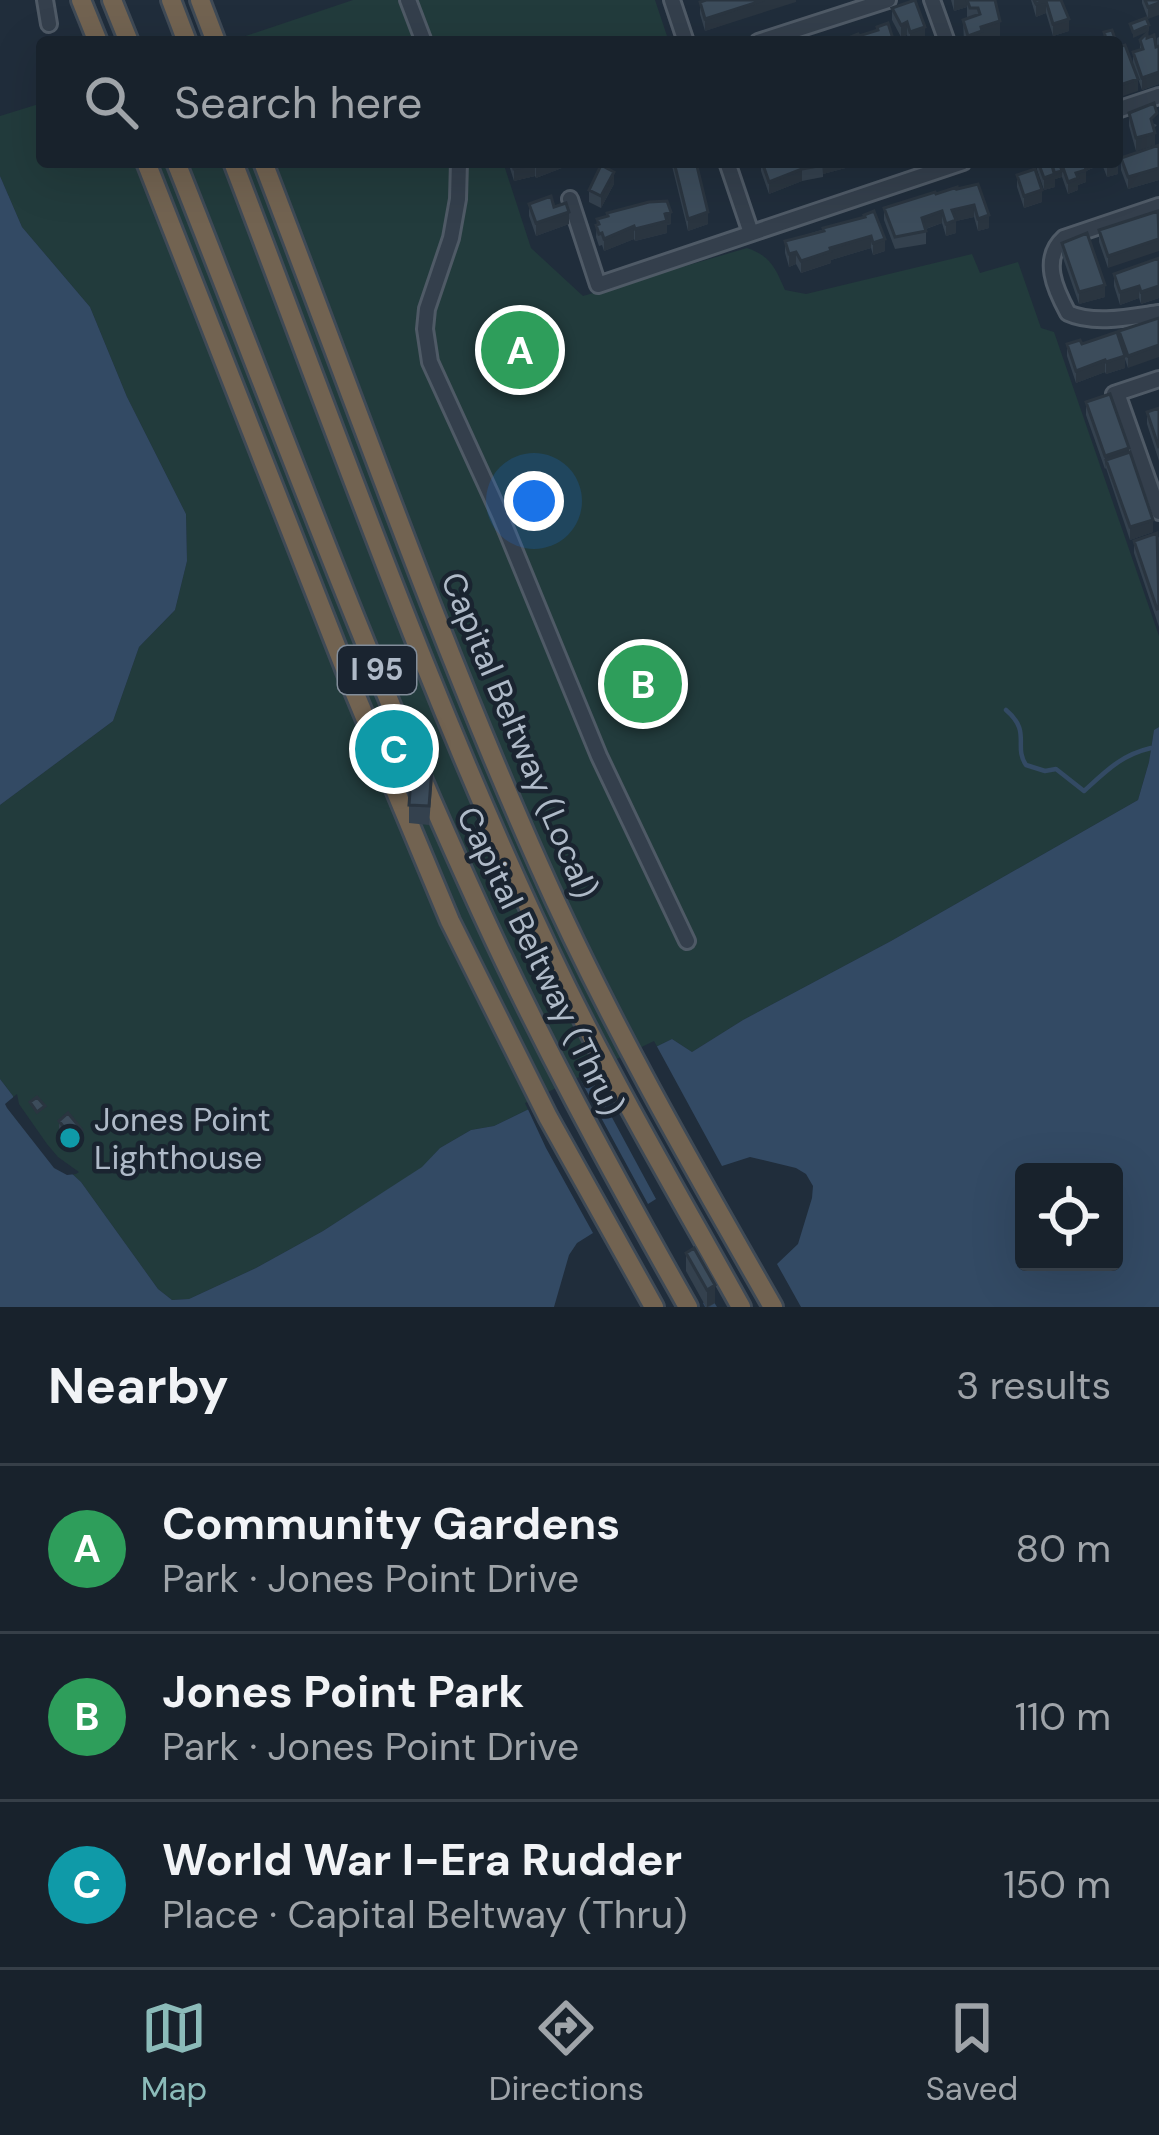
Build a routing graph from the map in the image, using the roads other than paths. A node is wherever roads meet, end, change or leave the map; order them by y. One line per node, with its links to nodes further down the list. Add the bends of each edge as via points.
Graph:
1 (46, 0): 10 (street)
2 (81, 0): 11 (highway)
3 (171, 0): 13 (highway)
4 (200, 0): 14 (highway)
5 (408, 0): 15 (street)
6 (672, 0): 16 (street)
7 (888, 0): 17 (street)
8 (932, 0): 18 (street)
9 (115, 8): 12 (highway)
10 (50, 24)
11 (95, 34)
12 (127, 36)
13 (185, 36)
14 (214, 36)
15 (422, 36)
16 (684, 36)
17 (777, 36)
18 (945, 36)
19 (1159, 96): 20 (street)
20 (1123, 108)
21 (148, 168): 35 (highway, I 95, via 450,921)
22 (178, 168): 36 (highway, Capital Beltway (Thru) / I 95, via 469,886 562,1081)
23 (235, 168): 37 (highway, Capital Beltway (Thru) / I 95, via 427,668 524,895 614,1079)
24 (264, 168): 38 (highway, Capital Beltway (Local) / I 95, via 540,867 626,1044)
25 (459, 168): 34 (street, via 451,238 427,309 430,362)
26 (729, 168): 30 (street)
27 (945, 168): 30 (street)
28 (570, 199): 30 (street, via 598,285)
29 (1159, 206): 31 (street, via 1064,238 1050,267 1067,313)
30 (751, 233)
31 (1159, 313)
32 (1159, 379): 33 (street, via 1111,396)
33 (1159, 512)
34 (687, 941)
35 (654, 1307)
36 (688, 1307)
37 (742, 1307)
38 (773, 1307)

